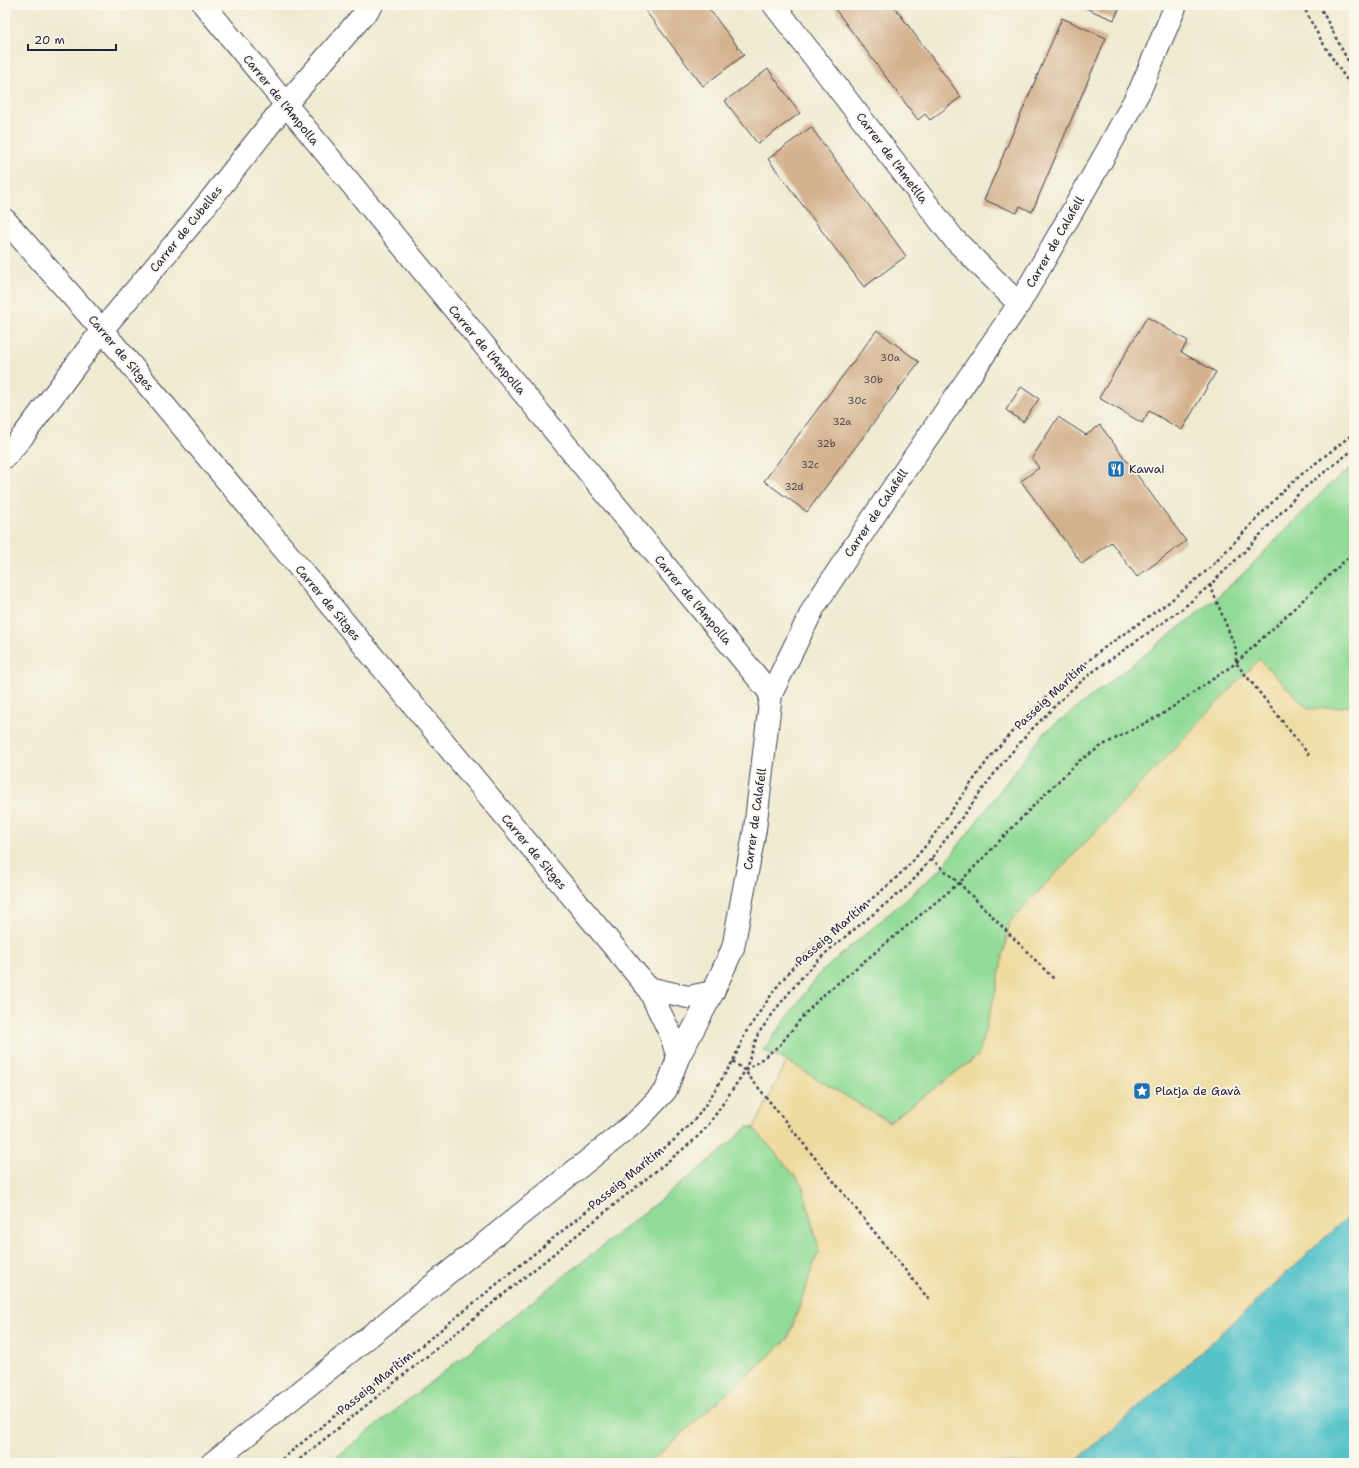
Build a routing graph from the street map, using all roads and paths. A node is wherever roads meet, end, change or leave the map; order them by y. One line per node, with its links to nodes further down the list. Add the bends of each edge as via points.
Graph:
1 (204, 5): 9 (street, Carrer de l'Ampolla)
2 (372, 5): 9 (street, Carrer de Cubelles)
3 (774, 5): 11 (street, Carrer de l'Ametlla, via 954,239)
4 (1176, 5): 11 (street, Carrer de Calafell, via 1140,90)
5 (1303, 5): 8 (path, via 1334,62)
6 (1319, 5): 7 (path)
7 (1354, 68)
8 (1354, 90)
9 (285, 105): 12 (street, Carrer de Cubelles, via 192,223); 19 (street, Carrer de l'Ampolla)
10 (5, 220): 12 (street, Carrer de Sitges)
11 (1019, 304): 19 (street, Carrer de Calafell, via 814,607)
12 (102, 330): 15 (street, Carrer de Cubelles); 24 (street, Carrer de Sitges)
13 (1354, 433): 27 (path, Passeig Marítim, via 1287,487 1210,568 1169,602 1104,648 1062,682 1024,718 990,757 911,863 793,967 746,1032)
14 (1354, 449): 17 (path, Passeig Marítim, via 1303,488 1245,552)
15 (5, 457)
16 (1354, 552): 18 (path)
17 (1210, 585): 18 (path, via 1236,649); 21 (path, Passeig Marítim, via 1182,609 1094,671 1051,709 1000,766)
18 (1236, 663): 20 (path); 22 (path, via 1161,715 1079,761)
19 (771, 694): 25 (street, Carrer de Calafell, via 755,829 733,948)
20 (1309, 755)
21 (931, 859): 22 (path); 28 (path, Passeig Marítim, via 908,885 807,971 758,1034)
22 (959, 883): 23 (path); 28 (path, via 821,997 780,1045)
23 (1054, 980)
24 (648, 988): 25 (street, via 688,997); 26 (street, Carrer de Sitges, via 671,1035)
25 (713, 992): 26 (street, Carrer de Calafell)
26 (678, 1058): 30 (street, via 666,1090 638,1120)
27 (733, 1062): 28 (path); 31 (path, Passeig Marítim, via 697,1117 674,1140)
28 (745, 1071): 29 (path); 32 (path, Passeig Marítim, via 707,1127 693,1141)
29 (930, 1301)
30 (212, 1463)
31 (277, 1463)
32 (295, 1463)

